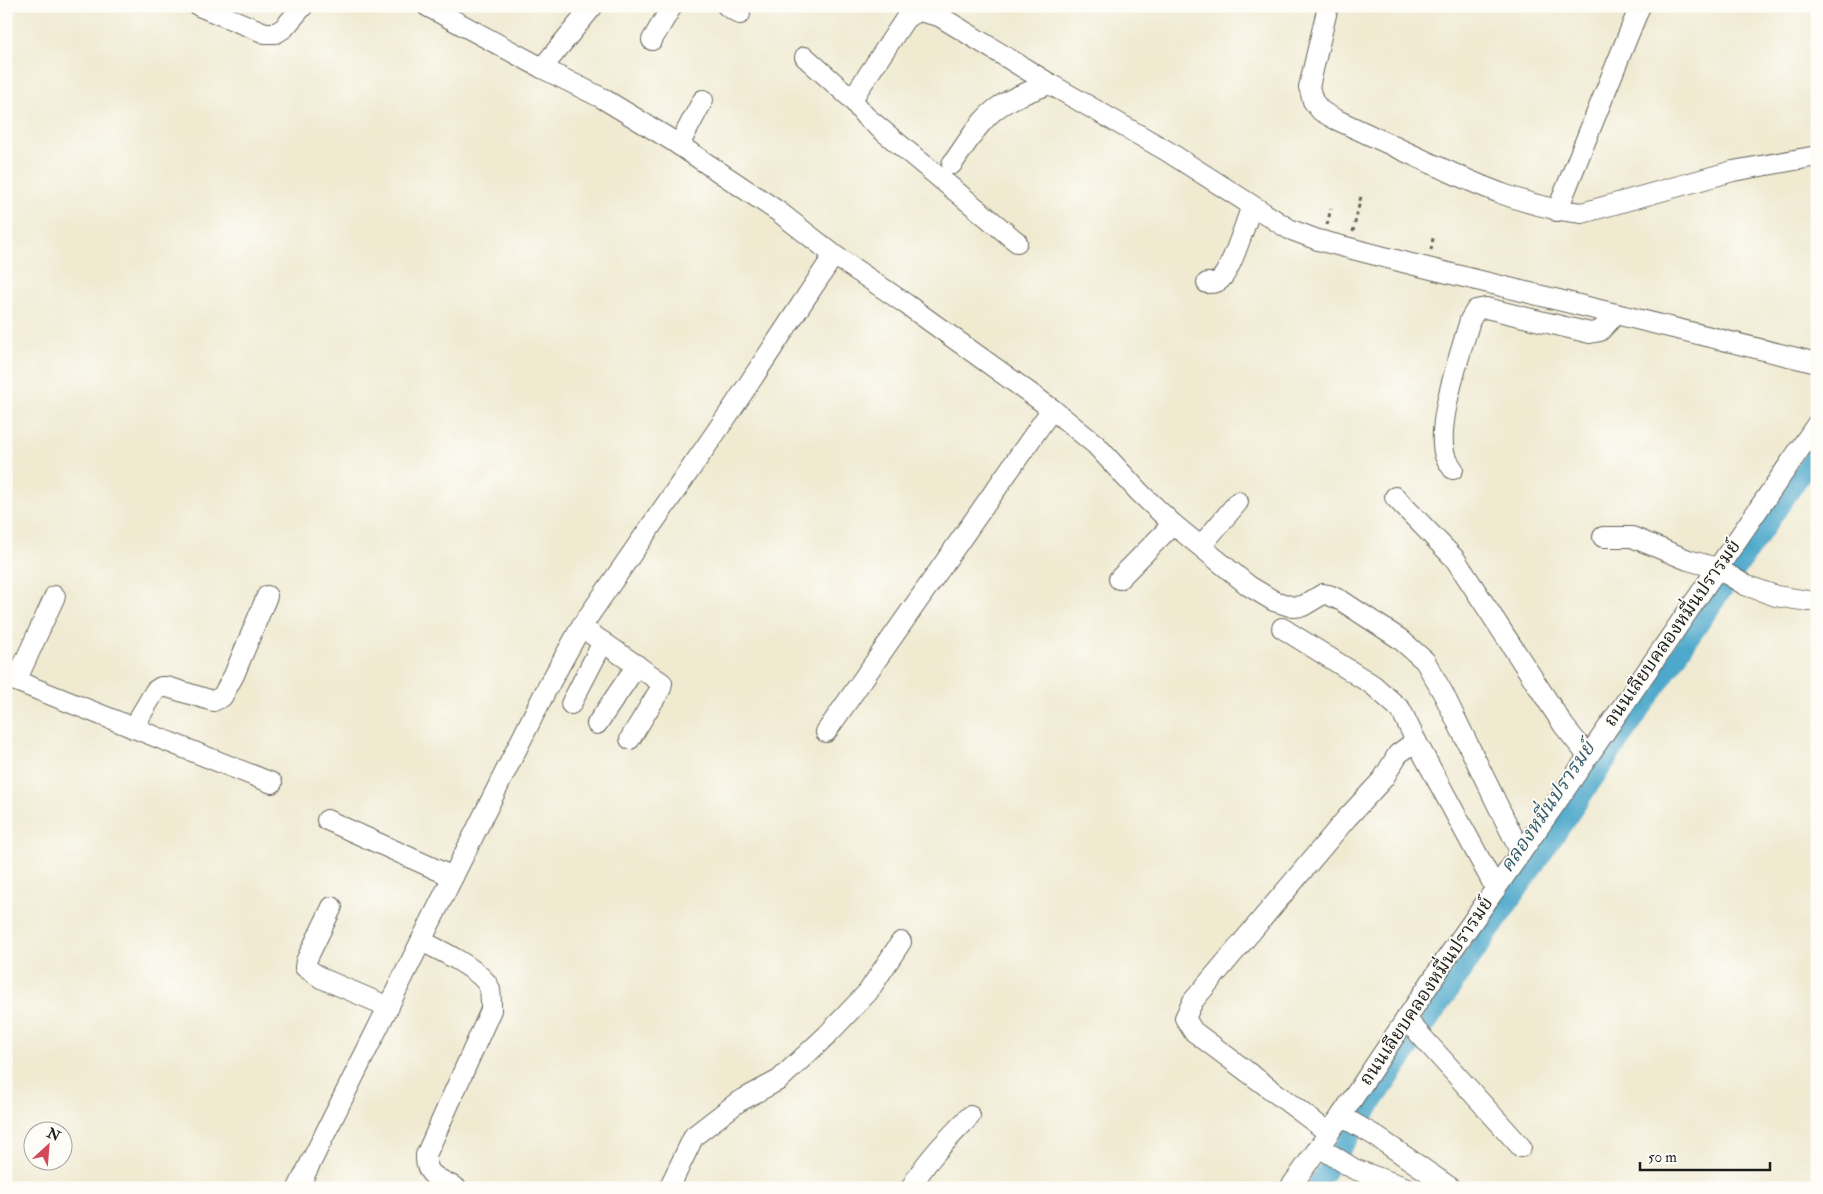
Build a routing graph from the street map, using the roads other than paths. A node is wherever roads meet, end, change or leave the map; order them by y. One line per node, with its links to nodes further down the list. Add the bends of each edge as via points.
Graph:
1 (199, 6): 9 (street)
2 (303, 6): 9 (street, via 276,33 264,33)
3 (427, 6): 12 (street)
4 (593, 6): 12 (street)
5 (672, 6): 10 (street)
6 (1328, 6): 20 (street, via 1309,87 1313,101 1322,111 1478,185)
7 (1640, 6): 20 (street)
8 (902, 12): 13 (street, via 919,11 939,16); 14 (street)
9 (244, 14)
10 (652, 40)
11 (805, 57): 14 (street)
12 (542, 68): 16 (street, via 602,98)
13 (1050, 84): 18 (street, via 999,107 985,120); 19 (street, via 1167,151)
14 (852, 99): 21 (street, via 865,116)
15 (702, 100): 16 (street)
16 (678, 145): 22 (street, via 780,212)
17 (1817, 156): 20 (street, via 1733,171 1582,213)
18 (952, 164)
19 (1252, 206): 23 (street, via 1222,278 1216,283); 24 (street, via 1289,229 1318,240)
20 (1557, 211)
21 (1017, 242)
22 (834, 255): 26 (street); 39 (street)
23 (1207, 283)
24 (1616, 314): 25 (street); 28 (street, via 1600,331 1590,333 1486,308 1476,310 1470,320 1444,416 1445,456)
25 (1817, 363)
26 (1052, 409): 31 (street, via 1096,445); 47 (street)
27 (1817, 424): 34 (street, ถนนเลียบคลองหมื่นปรารมย์)
28 (1452, 469)
29 (1395, 496): 50 (street, via 1455,559 1564,726)
30 (1238, 502): 33 (street)
31 (1173, 524): 33 (street); 35 (street)
32 (1603, 537): 34 (street, via 1632,537)
33 (1201, 546): 53 (street, via 1249,586 1274,601 1299,608 1323,594 1329,595 1400,639 1425,661)
34 (1717, 568): 38 (street, via 1744,585 1776,596); 50 (street, ถนนเลียบคลองหมื่นปรารมย์)
35 (1119, 579)
36 (55, 596): 43 (street)
37 (267, 596): 46 (street, via 222,697 213,701 161,687 155,691)
38 (1808, 600)
39 (581, 627): 41 (street); 54 (street)
40 (1282, 628): 49 (street, via 1373,685 1401,710)
41 (604, 642): 42 (street); 44 (street)
42 (637, 665): 45 (street); 48 (street, via 660,680 662,685)
43 (11, 679): 46 (street)
44 (571, 704)
45 (597, 724)
46 (133, 728): 51 (street)
47 (826, 732)
48 (630, 740)
49 (1416, 741): 55 (street); 63 (street, via 1398,754 1383,779 1193,1002 1185,1018 1193,1031)
50 (1588, 756): 53 (street, ถนนเลียบคลองหมื่นปรารมย์)
51 (272, 783)
52 (327, 820): 54 (street)
53 (1521, 853): 55 (street, ถนนเลียบคลองหมื่นปรารมย์)
54 (453, 877): 57 (street)
55 (1496, 889): 60 (street, ถนนเลียบคลองหมื่นปรารมย์)
56 (332, 907): 59 (street, via 305,967 321,978)
57 (421, 941): 59 (street); 66 (street, via 474,971 490,988 491,1010 426,1155 426,1166 432,1174)
58 (901, 942): 67 (street, via 868,992 779,1080 738,1102 694,1136)
59 (389, 1007): 65 (street)
60 (1406, 1019): 62 (street, ถนนเลียบคลองหมื่นปรารมย์); 64 (street)
61 (970, 1116): 68 (street)
62 (1341, 1116): 63 (street, ถนนเลียบคลองหมื่นปรารมย์); 71 (street)
63 (1324, 1140): 69 (street, ถนนเลียบคลองหมื่นปรารมย์); 70 (street, via 1354,1169)
64 (1521, 1146)
65 (298, 1188)
66 (456, 1188)
67 (668, 1188)
68 (911, 1188)
69 (1290, 1188)
70 (1407, 1188)
71 (1451, 1188)

